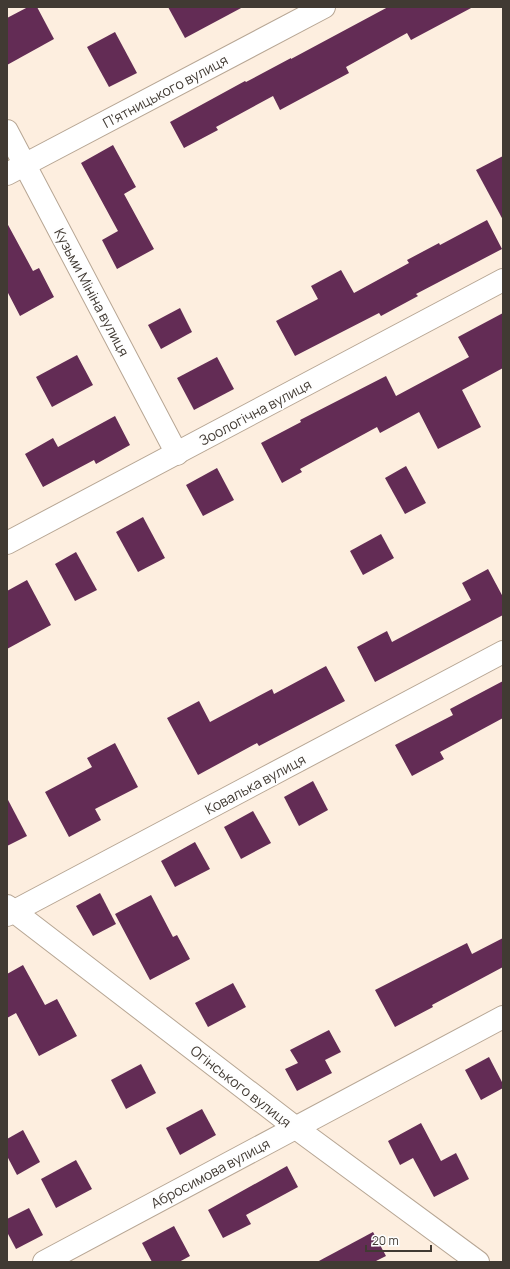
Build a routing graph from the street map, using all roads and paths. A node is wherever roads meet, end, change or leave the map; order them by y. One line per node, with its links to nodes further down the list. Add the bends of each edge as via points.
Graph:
1 (324, 7): 3 (street, П’ятницького вулиця)
2 (7, 131): 3 (street, Кузьми Мініна вулиця)
3 (16, 170): 5 (street, Кузьми Мініна вулиця)
4 (503, 280): 5 (street, Зоологічна вулиця)
5 (177, 454): 6 (street, Зоологічна вулиця)
6 (7, 543)
7 (503, 652): 8 (street, Ковалька вулиця)
8 (9, 911): 10 (street, Огінського вулиця)
9 (503, 1017): 10 (street, Абросимова вулиця)
10 (296, 1128): 11 (street, Абросимова вулиця); 12 (street, Огінського вулиця)
11 (44, 1262)
12 (478, 1262)

